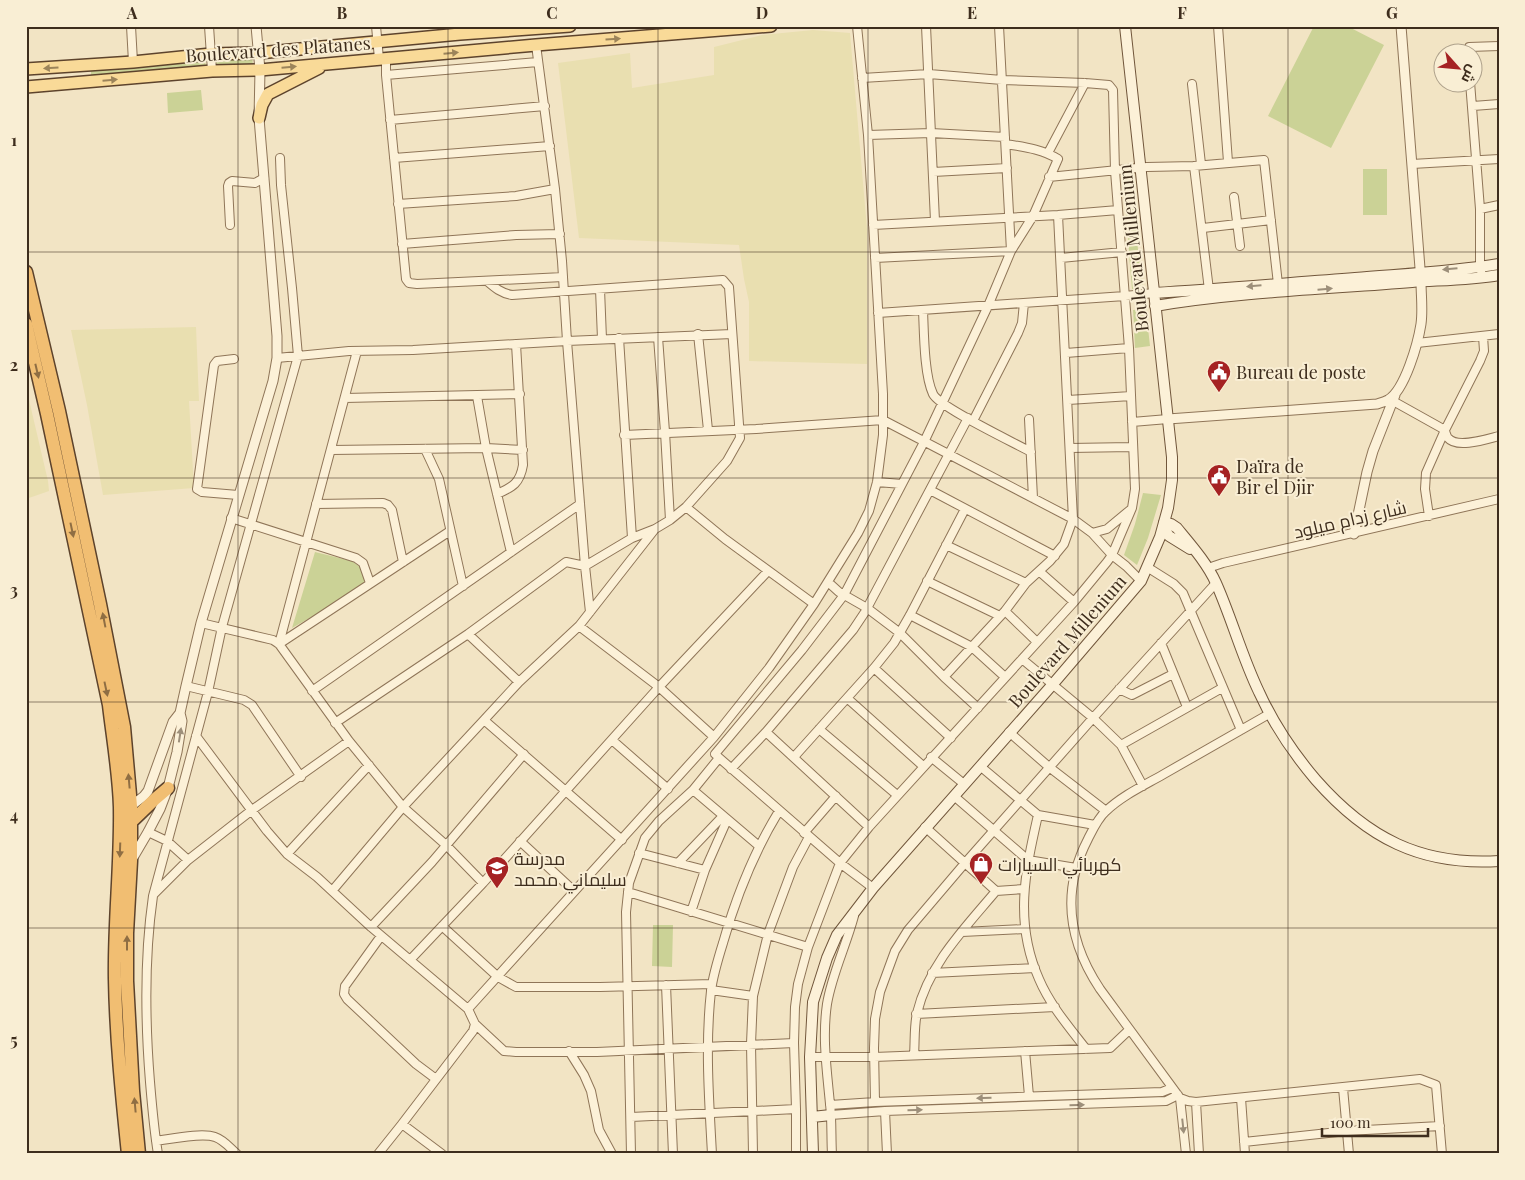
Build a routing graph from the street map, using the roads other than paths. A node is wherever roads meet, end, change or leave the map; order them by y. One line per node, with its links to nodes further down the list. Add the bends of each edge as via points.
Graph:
1 (131, 26): 22 (street)
2 (208, 26): 20 (street)
3 (256, 26): 19 (street)
4 (376, 26): 14 (street)
5 (570, 26): 13 (main road, Boulevard des Platanes)
6 (771, 26): 15 (main road, Boulevard des Platanes, one-way to 6)
7 (857, 26): 31 (street)
8 (926, 26): 29 (street)
9 (999, 26): 32 (street)
10 (1125, 26): 56 (main road, Boulevard Millenium)
11 (1218, 26): 52 (street)
12 (1400, 26): 53 (street)
13 (562, 27): 14 (main road, Boulevard des Platanes); 15 (street)
14 (378, 42): 19 (main road, Boulevard des Platanes); 21 (street)
15 (564, 42): 16 (main road, Boulevard des Platanes)
16 (536, 45): 21 (main road, Boulevard des Platanes, one-way to 16); 23 (street)
17 (1499, 46): 18 (street)
18 (1482, 47)
19 (258, 53): 20 (main road, Boulevard des Platanes); 27 (street)
20 (211, 54): 22 (main road, Boulevard des Platanes); 28 (street)
21 (383, 59): 24 (main road, Boulevard des Platanes); 30 (street)
22 (133, 62): 25 (main road, Boulevard des Platanes)
23 (538, 62): 30 (street); 39 (street)
24 (325, 64): 27 (main road, Boulevard des Platanes, one-way to 24); 41 (main road, via 268,94)
25 (87, 65): 26 (main road, Boulevard des Platanes, one-way to 26); 33 (main road)
26 (26, 69)
27 (260, 70): 28 (main road, Boulevard des Platanes); 41 (street)
28 (212, 71): 33 (main road, Boulevard des Platanes, one-way to 28)
29 (929, 74): 31 (street); 32 (street); 43 (street)
30 (386, 75): 42 (street)
31 (862, 78): 44 (street)
32 (1002, 80): 34 (street); 45 (street)
33 (89, 82): 36 (main road, Boulevard des Platanes)
34 (1085, 82): 47 (street); 57 (street, via 1109,86 1113,90)
35 (1192, 84): 54 (street)
36 (26, 87)
37 (1471, 92): 40 (street)
38 (1499, 104): 40 (street)
39 (545, 106): 42 (street); 46 (street)
40 (1473, 106): 51 (street)
41 (259, 118): 60 (street)
42 (390, 120): 49 (street)
43 (931, 132): 44 (street); 45 (street); 58 (street)
44 (868, 134): 74 (street)
45 (1006, 140): 47 (street); 55 (street)
46 (550, 146): 49 (street); 61 (street)
47 (1048, 153): 59 (street, via 1058,160)
48 (280, 158): 117 (street)
49 (394, 158): 63 (street)
50 (1499, 159): 51 (street)
51 (1477, 160): 53 (street); 65 (street)
52 (1228, 162): 54 (street); 70 (street, via 1264,160)
53 (1412, 164): 88 (street)
54 (1198, 165): 56 (street); 75 (street)
55 (1007, 168): 58 (street); 69 (street)
56 (1140, 168): 57 (street); 95 (main road, Boulevard Millenium)
57 (1115, 171): 59 (street); 66 (street)
58 (933, 172): 71 (street)
59 (1049, 177): 68 (street)
60 (264, 178): 73 (street, via 256,183 229,183); 118 (street)
61 (555, 189): 63 (street, via 516,196); 76 (street)
62 (1234, 197): 72 (street)
63 (398, 204): 77 (street)
64 (1499, 205): 65 (street)
65 (1480, 209): 84 (street)
66 (1118, 210): 67 (street); 80 (street)
67 (1058, 215): 68 (street); 82 (street)
68 (1032, 216): 69 (street); 79 (street)
69 (1010, 218): 71 (street); 79 (street)
70 (1271, 220): 72 (street); 91 (street)
71 (935, 221): 74 (street)
72 (1237, 224): 75 (street); 78 (street)
73 (230, 225)
74 (873, 225): 81 (street)
75 (1203, 228): 93 (street)
76 (560, 234): 77 (street); 87 (street)
77 (402, 244): 90 (street, via 409,283)
78 (1240, 246)
79 (1012, 251): 81 (street); 99 (street)
80 (1122, 252): 82 (street); 96 (street)
81 (875, 258): 102 (street)
82 (1061, 258): 97 (street)
83 (1499, 264): 84 (main road)
84 (1480, 267): 88 (main road, one-way to 88); 89 (street)
85 (26, 272): 260 (highway, one-way to 85, via 124,727 113,666 60,411)
86 (1499, 275): 89 (main road)
87 (563, 277): 90 (street); 94 (street)
88 (1421, 277): 89 (main road); 91 (main road); 100 (main road, one-way to 88); 113 (street, via 1421,322)
89 (1484, 278)
90 (487, 280): 94 (street, via 505,294)
91 (1278, 284): 93 (main road, one-way to 93)
92 (600, 290): 94 (street); 105 (street, via 723,280 729,287); 110 (street)
93 (1209, 290): 95 (main road)
94 (564, 292): 111 (street)
95 (1154, 293): 96 (street); 100 (main road, Boulevard Millenium)
96 (1125, 296): 97 (street); 114 (street)
97 (1063, 300): 98 (street); 116 (street)
98 (1024, 303): 99 (street); 130 (street, via 1018,333)
99 (988, 306): 101 (street); 126 (street)
100 (1155, 306): 128 (main road, Boulevard Millenium)
101 (923, 310): 102 (street); 126 (street, via 927,375 934,396)
102 (878, 313): 129 (street)
103 (26, 324): 356 (highway, one-way to 356, via 109,705 115,748 120,806 116,1015)
104 (698, 334): 105 (street); 107 (street); 132 (street)
105 (732, 334): 133 (street)
106 (1499, 334): 108 (street)
107 (658, 336): 109 (street); 135 (street)
108 (1483, 336): 113 (street); 134 (street, via 1484,351 1480,361)
109 (619, 338): 110 (street); 136 (street)
110 (602, 339): 111 (street)
111 (567, 341): 112 (street); 155 (street)
112 (516, 344): 115 (street); 120 (street)
113 (1417, 344): 123 (street)
114 (1129, 348): 116 (street); 122 (street)
115 (357, 351): 117 (street); 124 (street)
116 (1066, 353): 125 (street)
117 (298, 356): 118 (street); 164 (street)
118 (277, 358): 151 (street)
119 (234, 359): 151 (street, via 217,361 214,365 197,489)
120 (520, 394): 121 (street); 144 (street)
121 (477, 396): 124 (street); 140 (street)
122 (1131, 396): 125 (street); 131 (street)
123 (1395, 396): 128 (street, via 1377,404); 134 (street); 169 (street, via 1366,472)
124 (345, 398): 143 (street)
125 (1068, 400): 141 (street)
126 (942, 404): 130 (street); 138 (street)
127 (1029, 419): 145 (street)
128 (1168, 419): 131 (street); 158 (main road, Boulevard Millenium, via 1172,457)
129 (883, 420): 133 (street); 138 (street); 147 (street)
130 (970, 420): 145 (street); 146 (street)
131 (1132, 422): 139 (street)
132 (708, 430): 133 (street); 135 (street)
133 (739, 430): 156 (street, via 740,438 726,461)
134 (1445, 430): 137 (street, via 1449,439 1465,443); 160 (street, via 1426,473)
135 (665, 432): 136 (street); 163 (street)
136 (624, 435): 170 (street)
137 (1499, 436)
138 (924, 442): 146 (street); 148 (street)
139 (1132, 447): 141 (street); 157 (street, via 1135,477)
140 (486, 448): 142 (street); 144 (street); 150 (street)
141 (1070, 448): 162 (street)
142 (425, 449): 143 (street); 167 (street, via 439,479)
143 (331, 450): 154 (street)
144 (523, 450): 150 (street, via 523,465 517,483)
145 (1031, 452): 152 (street)
146 (949, 454): 149 (street); 152 (street)
147 (877, 482): 148 (street); 186 (street, via 869,511)
148 (902, 484): 191 (street)
149 (930, 490): 159 (street); 194 (street)
150 (497, 494): 174 (street)
151 (238, 495): 161 (street)
152 (1033, 498): 162 (street)
153 (1499, 500): 160 (street, شارع زدام ميلود)
154 (316, 504): 172 (street); 178 (street, via 388,505 392,510)
155 (580, 504): 174 (street); 179 (street)
156 (686, 507): 163 (street); 182 (street)
157 (1132, 508): 168 (street, via 1111,526); 175 (street)
158 (1168, 508): 165 (main road, Boulevard Millenium); 171 (main road)
159 (964, 509): 173 (street); 176 (street)
160 (1429, 516): 169 (street, شارع زدام ميلود)
161 (231, 518): 164 (street); 199 (street)
162 (1073, 519): 168 (street); 176 (street, via 1064,544)
163 (670, 520): 166 (street)
164 (251, 524): 172 (street); 201 (street)
165 (1164, 525): 171 (main road, via 1174,526); 177 (main road, Boulevard Millenium)
166 (655, 529): 170 (street); 196 (street)
167 (450, 531): 178 (street); 190 (street)
168 (1092, 533): 175 (street)
169 (1354, 534): 181 (street, شارع زدام ميلود)
170 (632, 538): 179 (street)
171 (1182, 540): 177 (main road, via 1167,545); 181 (main road)
172 (306, 542): 187 (street, via 356,558 363,563); 206 (street)
173 (946, 545): 184 (street); 188 (street)
174 (511, 552): 190 (street)
175 (1112, 555): 185 (street); 192 (street)
176 (1055, 556): 183 (street)
177 (1152, 556): 180 (main road, Boulevard Millenium)
178 (403, 562): 187 (street)
179 (585, 566): 196 (street); 203 (street, via 566,562)
180 (1147, 566): 185 (main road, Boulevard Millenium); 195 (street, via 1183,593)
181 (1208, 568): 189 (main road)
182 (768, 571): 193 (street); 216 (street)
183 (1040, 572): 188 (street); 192 (street)
184 (927, 581): 197 (street); 198 (street)
185 (1141, 581): 214 (main road, Boulevard Millenium)
186 (828, 582): 191 (street); 193 (street)
187 (370, 583): 206 (street)
188 (1026, 583): 197 (street)
189 (1216, 583): 195 (street); 225 (main road)
190 (463, 586): 219 (street)
191 (844, 595): 194 (street); 241 (street)
192 (1074, 602): 204 (street)
193 (814, 604): 234 (street)
194 (867, 608): 202 (street); 231 (street)
195 (1190, 610): 205 (street); 217 (street)
196 (590, 612): 200 (street)
197 (1003, 613): 204 (street); 207 (street)
198 (910, 615): 202 (street); 207 (street)
199 (201, 623): 201 (street); 215 (street)
200 (579, 626): 213 (street); 216 (street)
201 (222, 628): 206 (street); 220 (street)
202 (900, 633): 209 (street); 211 (street)
203 (468, 634): 213 (street); 228 (street)
204 (1037, 642): 208 (street)
205 (1161, 643): 210 (street); 218 (street)
206 (279, 644): 219 (street)
207 (972, 647): 211 (street); 212 (street)
208 (1022, 659): 212 (street); 214 (street)
209 (874, 668): 221 (street); 235 (street)
210 (1173, 674): 218 (street, via 1132,695); 222 (street)
211 (944, 677): 223 (street)
212 (1005, 677): 223 (street)
213 (519, 682): 227 (street)
214 (1053, 684): 226 (street); 232 (main road, Boulevard Millenium)
215 (186, 686): 220 (street); 224 (street)
216 (659, 687): 234 (street); 236 (street)
217 (1222, 688): 222 (street); 230 (street)
218 (1119, 689): 226 (street)
219 (312, 691): 228 (street)
220 (208, 692): 233 (street); 249 (street, via 244,700 252,705)
221 (847, 698): 229 (street); 245 (street)
222 (1187, 707): 238 (street)
223 (978, 708): 235 (street)
224 (180, 713): 252 (street, one-way to 224, via 182,722); 260 (street, via 173,722 148,791)
225 (1269, 714): 230 (street); 284 (main road, via 1307,770 1332,799 1366,827 1405,848 1425,854 1468,862)
226 (1093, 718): 238 (street); 247 (street)
227 (484, 720): 240 (street); 261 (street)
228 (335, 723): 237 (street)
229 (819, 729): 243 (street); 256 (street)
230 (1241, 730): 251 (street)
231 (766, 732): 243 (street); 248 (street)
232 (1009, 732): 246 (main road, Boulevard Millenium); 247 (street)
233 (196, 736): 262 (street); 276 (street)
234 (714, 737): 239 (street)
235 (951, 738): 242 (street)
236 (612, 740): 253 (street); 255 (street)
237 (349, 741): 244 (street); 249 (street)
238 (1121, 745): 251 (street)
239 (706, 746): 241 (street); 253 (street)
240 (524, 754): 255 (street); 277 (street)
241 (717, 756): 248 (street); 254 (street)
242 (931, 757): 245 (street); 250 (street)
243 (794, 758): 257 (street)
244 (369, 765): 261 (street); 280 (street)
245 (923, 766): 256 (street)
246 (980, 766): 250 (main road, Boulevard Millenium); 259 (street)
247 (1049, 767): 259 (street); 264 (street)
248 (731, 769): 263 (street)
249 (301, 777): 262 (street)
250 (964, 784): 258 (main road, Boulevard Millenium)
251 (1143, 786): 264 (street)
252 (168, 788): 267 (highway); 272 (street)
253 (668, 788): 274 (street)
254 (693, 790): 266 (street); 279 (street, via 659,821 645,838)
255 (566, 791): 274 (street); 275 (street)
256 (897, 795): 269 (street)
257 (836, 796): 269 (street); 273 (street)
258 (954, 796): 270 (main road, Boulevard Millenium); 271 (street)
259 (1021, 800): 265 (street); 271 (street)
260 (131, 806): 267 (highway)
261 (403, 807): 277 (street); 293 (street)
262 (252, 810): 280 (street); 281 (street)
263 (778, 811): 273 (street); 278 (street)
264 (1106, 811): 268 (street)
265 (1038, 815): 268 (street); 282 (street)
266 (725, 818): 278 (street); 285 (street); 289 (street)
267 (132, 822): 283 (highway)
268 (1095, 825): 288 (street)
269 (869, 827): 287 (street)
270 (925, 828): 286 (street); 291 (main road, Boulevard Millenium)
271 (993, 831): 282 (street); 286 (street)
272 (148, 832): 276 (street); 283 (street)
273 (806, 835): 287 (street); 305 (street)
274 (622, 840): 294 (street)
275 (520, 841): 290 (street); 294 (street)
276 (167, 842): 281 (street); 297 (street)
277 (446, 845): 290 (street); 302 (street)
278 (759, 846): 300 (street)
279 (639, 853): 285 (street); 296 (street)
280 (287, 854): 293 (street)
281 (188, 860): 297 (street)
282 (1028, 860): 288 (street); 292 (street)
283 (131, 861): 356 (highway, one-way to 283, via 127,982)
284 (1499, 861)
285 (678, 863): 289 (street)
286 (965, 863): 295 (street); 331 (street, via 908,930 895,951 880,992)
287 (840, 864): 291 (street); 307 (street)
288 (1076, 868): 320 (street, via 1071,906 1080,954)
289 (705, 870): 299 (street)
290 (483, 883): 301 (street)
291 (873, 888): 298 (main road, Boulevard Millenium)
292 (1024, 889): 295 (street); 303 (street)
293 (332, 891): 302 (street)
294 (574, 891): 311 (street)
295 (996, 891): 304 (street)
296 (628, 892): 299 (street); 313 (street)
297 (153, 896): 354 (street, via 145,980 148,1061)
298 (855, 910): 330 (street, via 827,1005); 332 (main road, Boulevard Millenium, via 838,935 819,980 813,1002)
299 (691, 912): 300 (street)
300 (729, 923): 305 (street); 314 (street)
301 (442, 926): 308 (street); 311 (street)
302 (371, 927): 306 (street)
303 (1025, 928): 304 (street); 309 (street)
304 (962, 932): 310 (street)
305 (768, 934): 307 (street); 315 (street)
306 (381, 936): 308 (street); 333 (street, via 345,986 344,994 416,1064)
307 (808, 947): 321 (street, via 798,984)
308 (410, 960): 317 (street)
309 (1035, 968): 310 (street); 316 (street)
310 (932, 973): 318 (street)
311 (498, 977): 313 (street, via 520,988); 317 (street)
312 (666, 985): 313 (street); 314 (street); 324 (street)
313 (628, 986): 326 (street)
314 (712, 987): 315 (street); 323 (street)
315 (753, 996): 322 (street)
316 (1055, 1007): 318 (street); 325 (street)
317 (468, 1009): 319 (street)
318 (916, 1014): 329 (street)
319 (474, 1024): 327 (street, via 504,1051); 333 (street, via 473,1031)
320 (1129, 1030): 325 (street, via 1110,1048); 334 (street)
321 (794, 1043): 322 (street); 343 (street)
322 (752, 1044): 323 (street); 344 (street)
323 (707, 1046): 324 (street); 347 (street)
324 (669, 1048): 326 (street); 348 (street)
325 (1086, 1048): 328 (street)
326 (629, 1049): 327 (street); 350 (street)
327 (569, 1051): 361 (street, via 591,1091 599,1130)
328 (1025, 1051): 329 (street); 336 (street)
329 (914, 1055): 331 (street)
330 (825, 1057): 331 (street); 332 (street); 345 (street)
331 (874, 1057): 340 (street)
332 (810, 1058): 349 (main road, Boulevard Millenium)
333 (436, 1079): 351 (street)
334 (1172, 1088): 336 (street, via 1162,1092); 338 (street)
335 (1342, 1088): 339 (street); 352 (street, via 1420,1079 1427,1081 1436,1085); 353 (street)
336 (1028, 1096): 337 (street)
337 (1013, 1097): 340 (street, one-way to 340); 342 (street)
338 (1179, 1097): 341 (street); 342 (street, one-way to 338, via 1166,1101); 370 (street, one-way to 370)
339 (1241, 1098): 341 (street); 355 (street)
340 (875, 1102): 345 (street)
341 (1196, 1102): 371 (street)
342 (1014, 1107): 346 (street, one-way to 342)
343 (796, 1109): 344 (street); 366 (street)
344 (752, 1110): 347 (street); 365 (street)
345 (831, 1110): 346 (street); 349 (main road); 368 (street)
346 (884, 1111): 369 (street)
347 (710, 1113): 348 (street); 364 (street)
348 (672, 1115): 350 (street); 363 (street)
349 (812, 1116): 367 (main road, Boulevard Millenium)
350 (631, 1117): 362 (street)
351 (402, 1124): 359 (street); 360 (street)
352 (1440, 1126): 353 (street); 374 (street)
353 (1347, 1132): 355 (street); 373 (street)
354 (156, 1141): 357 (street); 358 (street, via 212,1136)
355 (1244, 1142): 372 (street)
356 (136, 1153)
357 (158, 1154)
358 (237, 1154)
359 (378, 1154)
360 (442, 1154)
361 (612, 1154)
362 (631, 1154)
363 (673, 1154)
364 (712, 1154)
365 (753, 1154)
366 (796, 1154)
367 (813, 1154)
368 (832, 1154)
369 (887, 1154)
370 (1186, 1154)
371 (1199, 1154)
372 (1245, 1154)
373 (1349, 1154)
374 (1442, 1154)

